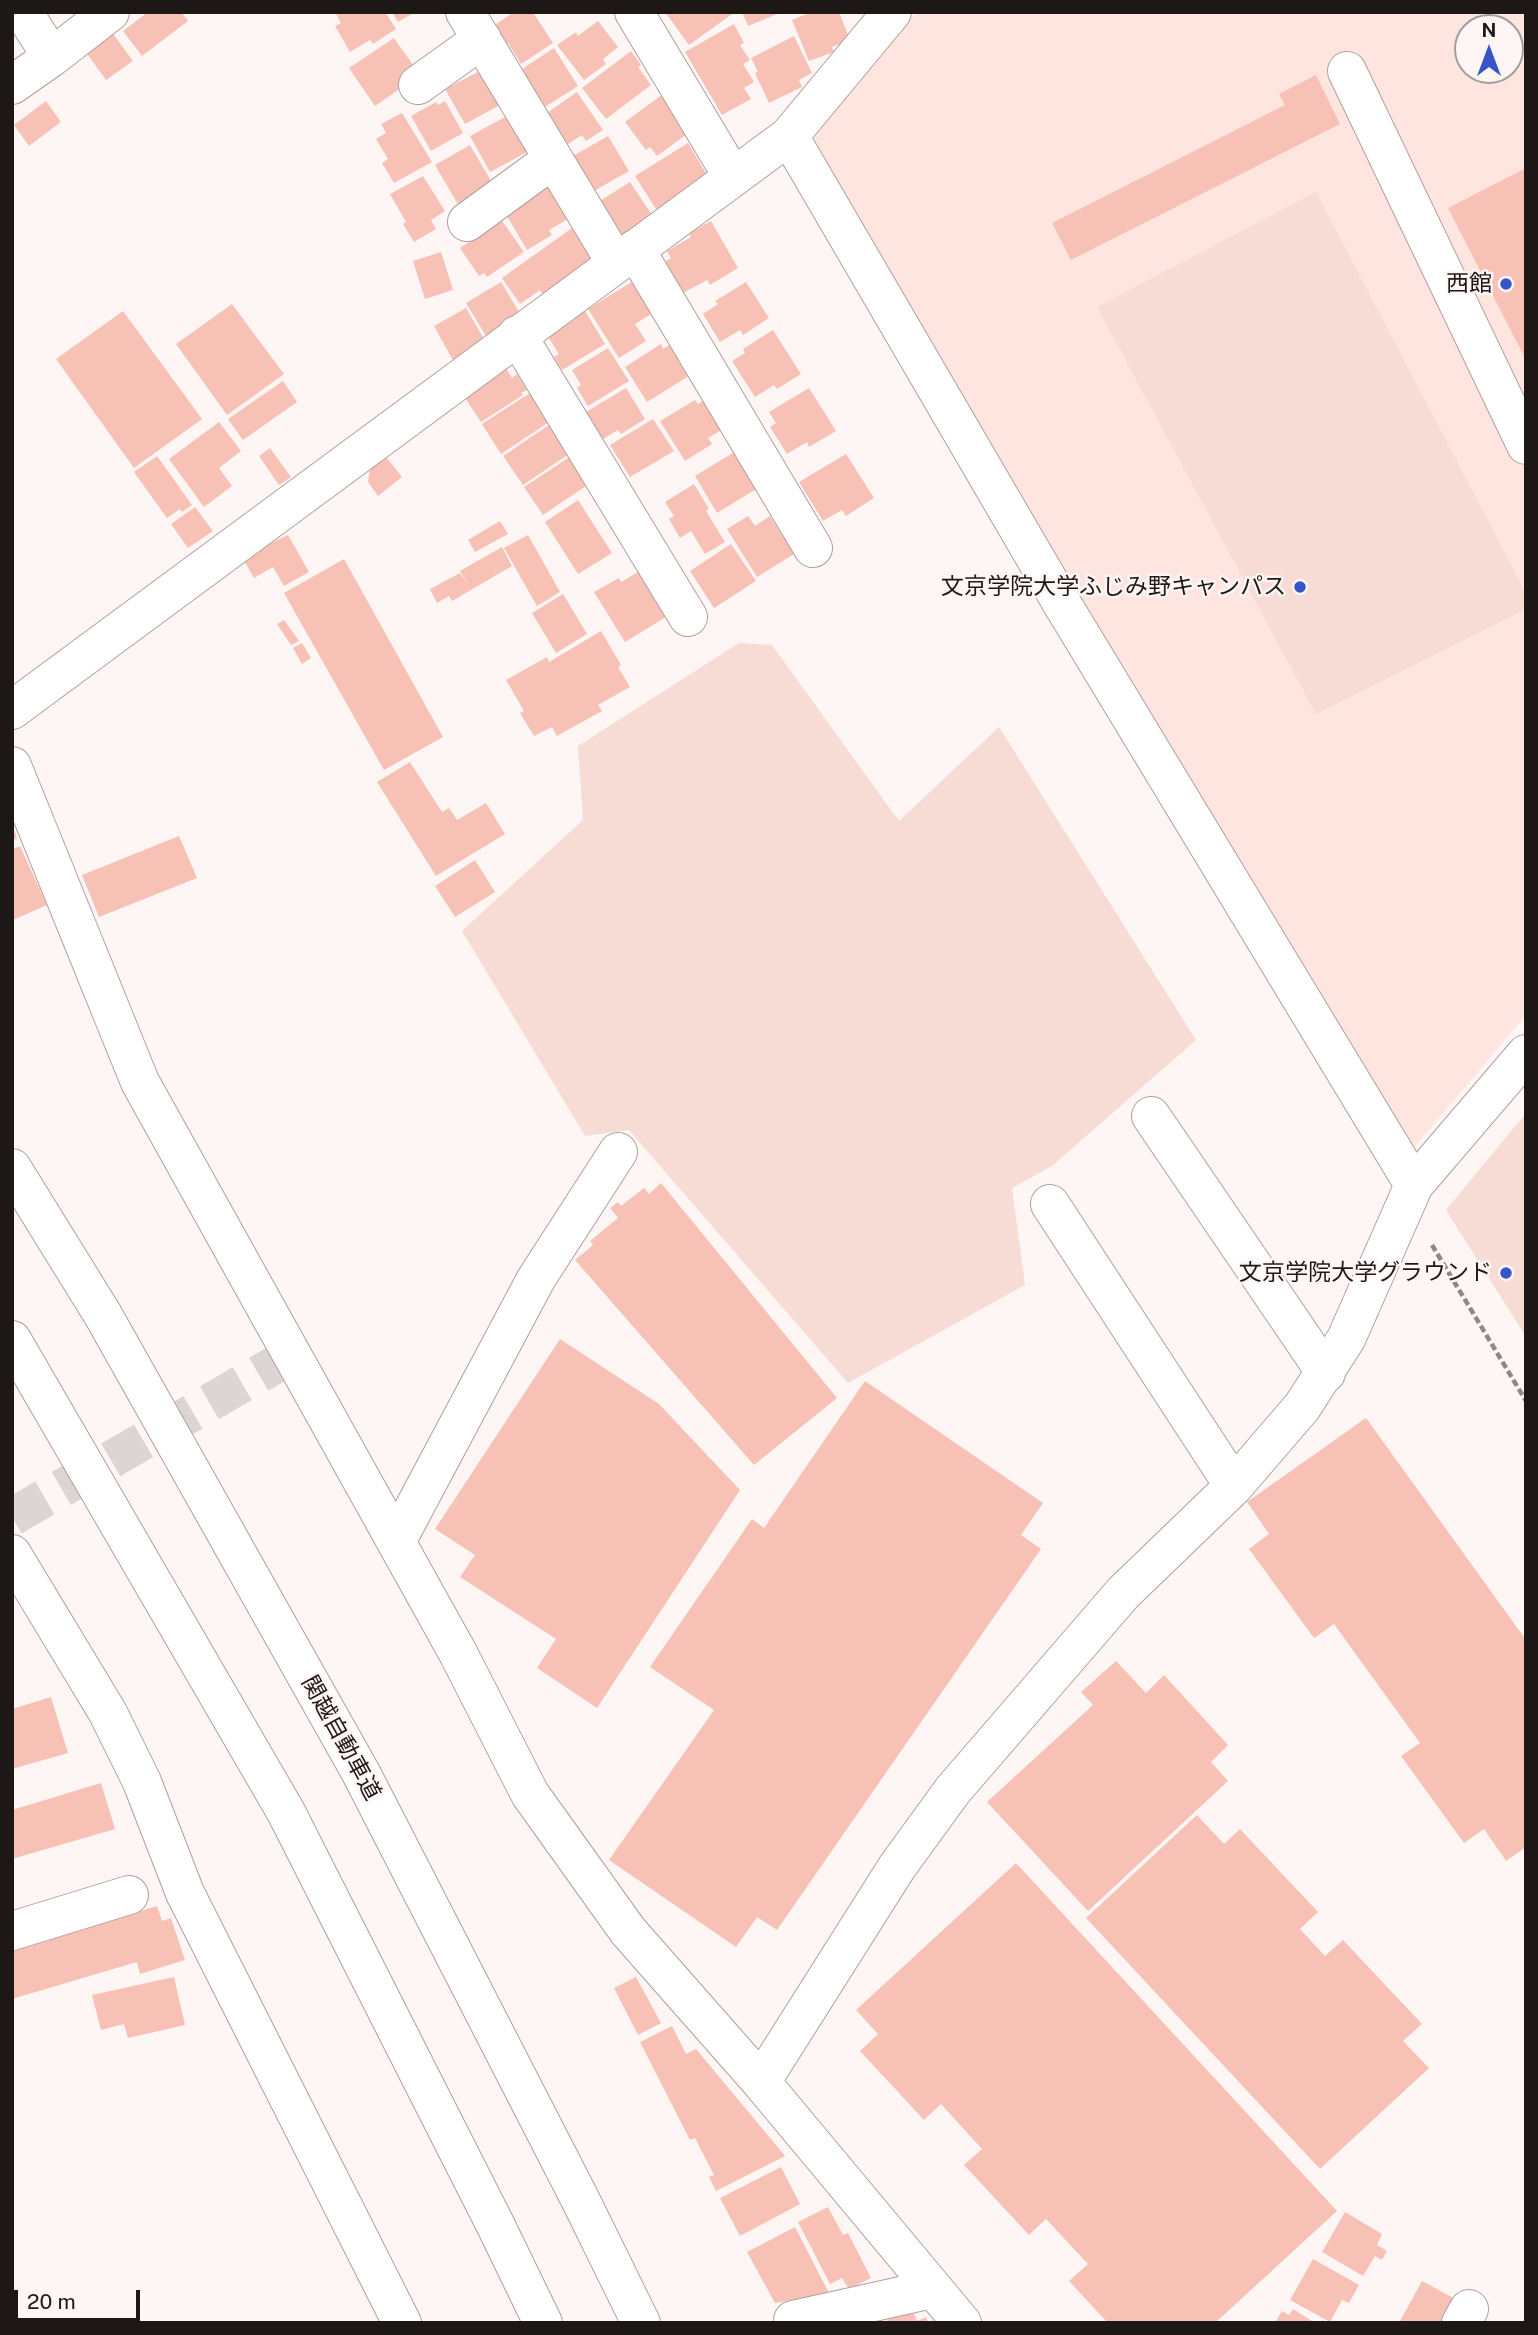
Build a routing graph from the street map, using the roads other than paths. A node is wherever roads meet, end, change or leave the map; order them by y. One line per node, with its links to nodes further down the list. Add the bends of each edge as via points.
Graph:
1 (23, 12): 6 (main road)
2 (110, 12): 6 (main road)
3 (634, 12): 12 (main road)
4 (875, 20): 10 (main road)
5 (474, 26): 9 (main road); 11 (main road)
6 (52, 57): 8 (main road)
7 (1348, 71): 16 (main road)
8 (12, 85)
9 (418, 85)
10 (789, 136): 12 (main road); 25 (main road)
11 (553, 159): 13 (main road); 14 (main road)
12 (733, 177): 14 (main road)
13 (467, 222)
14 (625, 256): 15 (main road); 17 (main road)
15 (517, 335): 18 (main road); 19 (main road)
16 (1526, 444)
17 (813, 548)
18 (688, 617)
19 (12, 709)
20 (12, 766): 30 (main road, via 140,1082)
21 (1526, 1055): 25 (main road)
22 (1151, 1116): 28 (main road)
23 (618, 1152): 30 (main road, via 536,1279)
24 (12, 1168): 38 (main road, 関越自動車道, via 103,1315 361,1773)
25 (1410, 1194): 28 (main road, via 1346,1339)
26 (1051, 1204): 29 (main road)
27 (12, 1340): 37 (main road, via 286,1812)
28 (1326, 1373): 29 (main road)
29 (1234, 1486): 34 (main road, via 1124,1593 953,1790 897,1867)
30 (396, 1542): 34 (main road, via 530,1794 628,1931)
31 (12, 1554): 36 (main road, via 108,1713 142,1782 185,1893)
32 (129, 1895): 33 (main road)
33 (12, 1931)
34 (761, 2082): 35 (main road)
35 (932, 2289): 39 (main road); 40 (main road)
36 (402, 2323)
37 (543, 2323)
38 (640, 2323)
39 (794, 2323)
40 (962, 2323)

